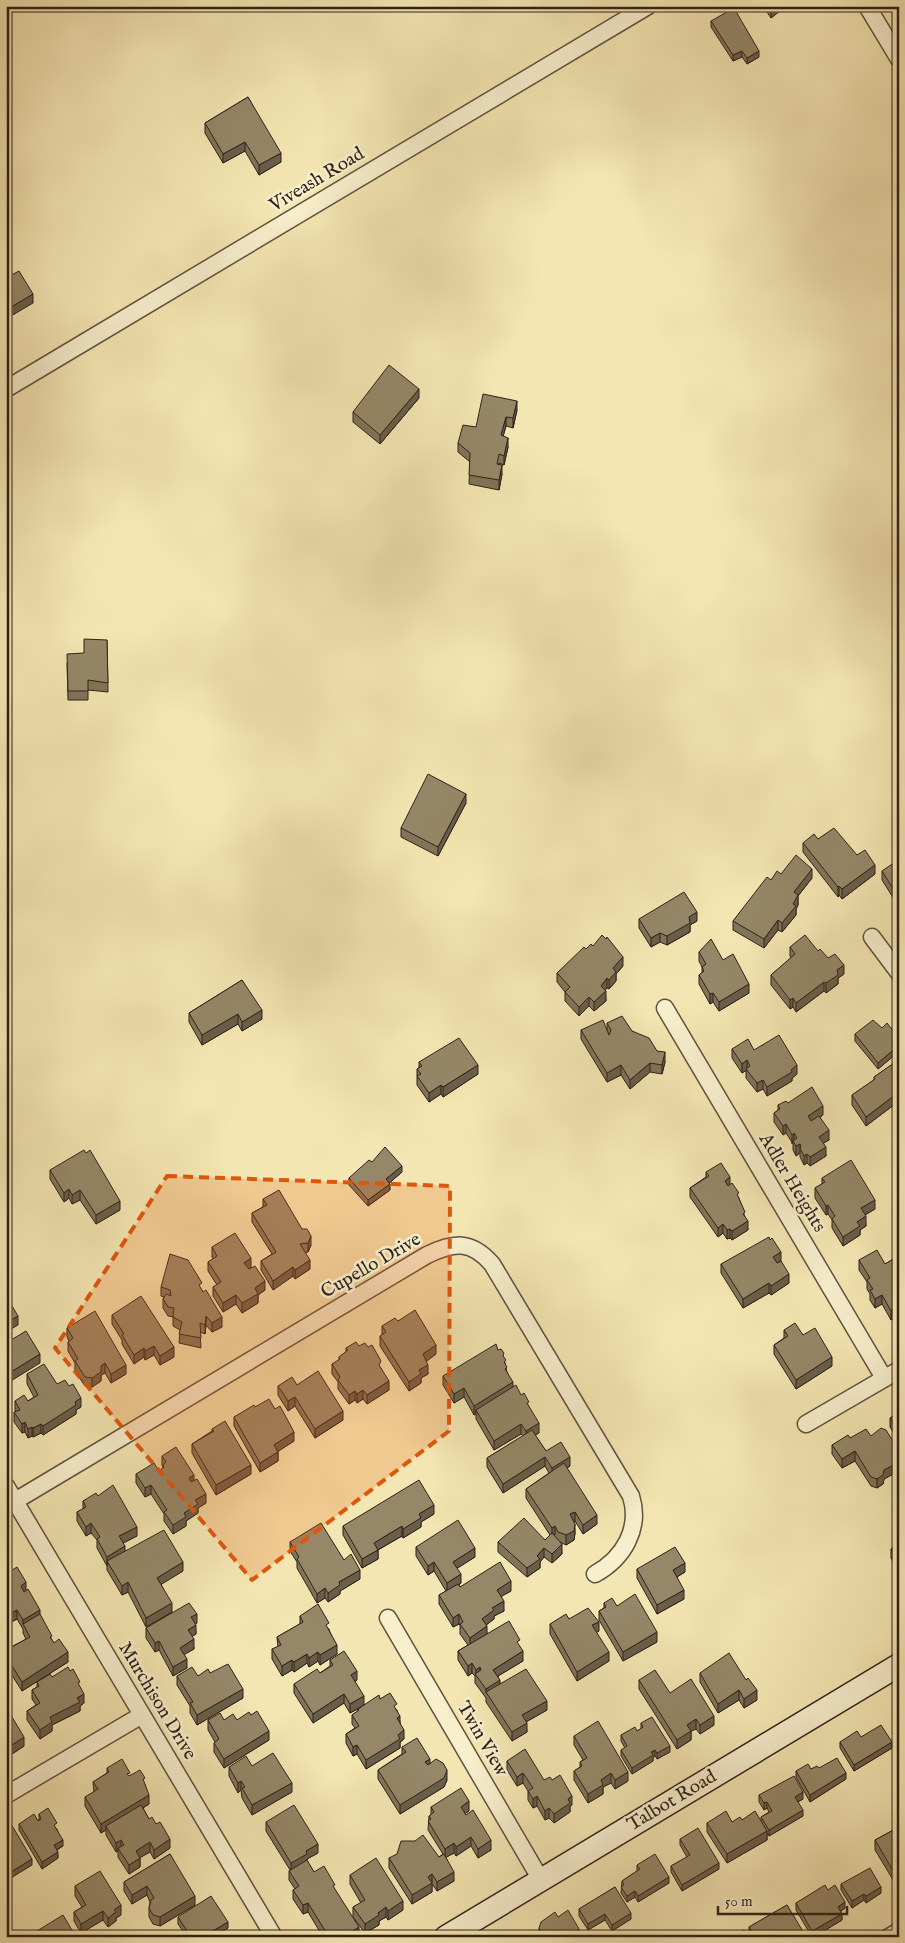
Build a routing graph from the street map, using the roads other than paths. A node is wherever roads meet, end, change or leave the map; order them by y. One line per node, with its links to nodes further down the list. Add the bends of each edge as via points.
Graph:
1 (648, 6): 4 (street, Viveash Road)
2 (867, 6): 3 (street)
3 (899, 58)
4 (6, 389)
5 (872, 937): 6 (street)
6 (899, 973)
7 (665, 1008): 9 (street, Adler Heights)
8 (899, 1370): 9 (street)
9 (884, 1378): 10 (street)
10 (806, 1424)
11 (6, 1486): 12 (street, Murchison Drive)
12 (15, 1501): 13 (street, Cupello Drive, via 427,1255 449,1246 462,1245 483,1254 492,1264 631,1496 635,1524 616,1559); 16 (street, Murchison Drive)
13 (595, 1574)
14 (388, 1618): 18 (street, Twin View)
15 (899, 1665): 18 (main road, Talbot Road)
16 (142, 1715): 17 (street); 20 (street, Murchison Drive)
17 (6, 1795)
18 (541, 1880): 21 (main road, Talbot Road)
19 (899, 1931): 22 (street)
20 (274, 1937)
21 (446, 1937)
22 (889, 1937)

